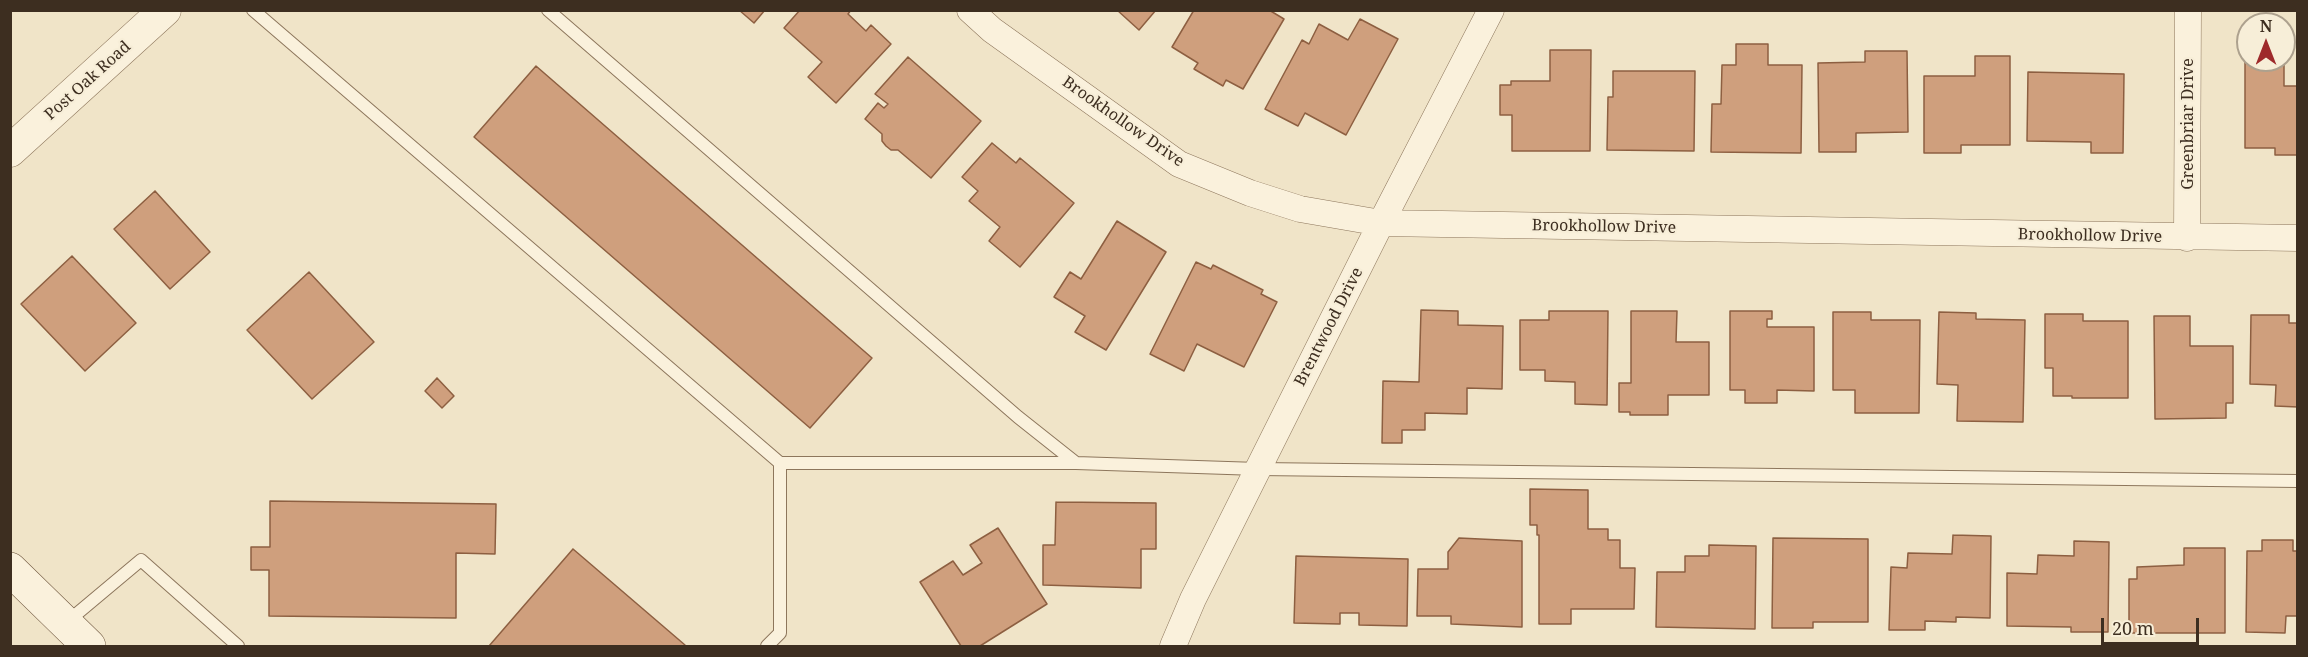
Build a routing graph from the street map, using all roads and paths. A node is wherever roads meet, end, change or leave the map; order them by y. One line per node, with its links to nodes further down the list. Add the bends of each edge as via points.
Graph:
1 (165, 10): 7 (street, Post Oak Road)
2 (253, 10): 11 (lane)
3 (548, 10): 12 (lane)
4 (970, 10): 8 (street, Brookhollow Drive, via 992,30 1179,164 1300,209)
5 (2188, 10): 9 (street, Greenbriar Drive)
6 (1490, 11): 8 (street, Brentwood Drive)
7 (10, 152)
8 (1381, 223): 9 (street, Brookhollow Drive); 13 (street, Brentwood Drive)
9 (2187, 238): 10 (street, Brookhollow Drive)
10 (2298, 238)
11 (780, 463): 12 (lane); 19 (lane, via 780,633)
12 (1077, 464): 13 (lane)
13 (1258, 469): 14 (lane); 20 (street, Brentwood Drive)
14 (2298, 481)
15 (10, 569): 16 (main road)
16 (65, 623): 17 (main road); 18 (lane, via 141,560)
17 (89, 646)
18 (238, 646)
19 (767, 646)
20 (1173, 646)

